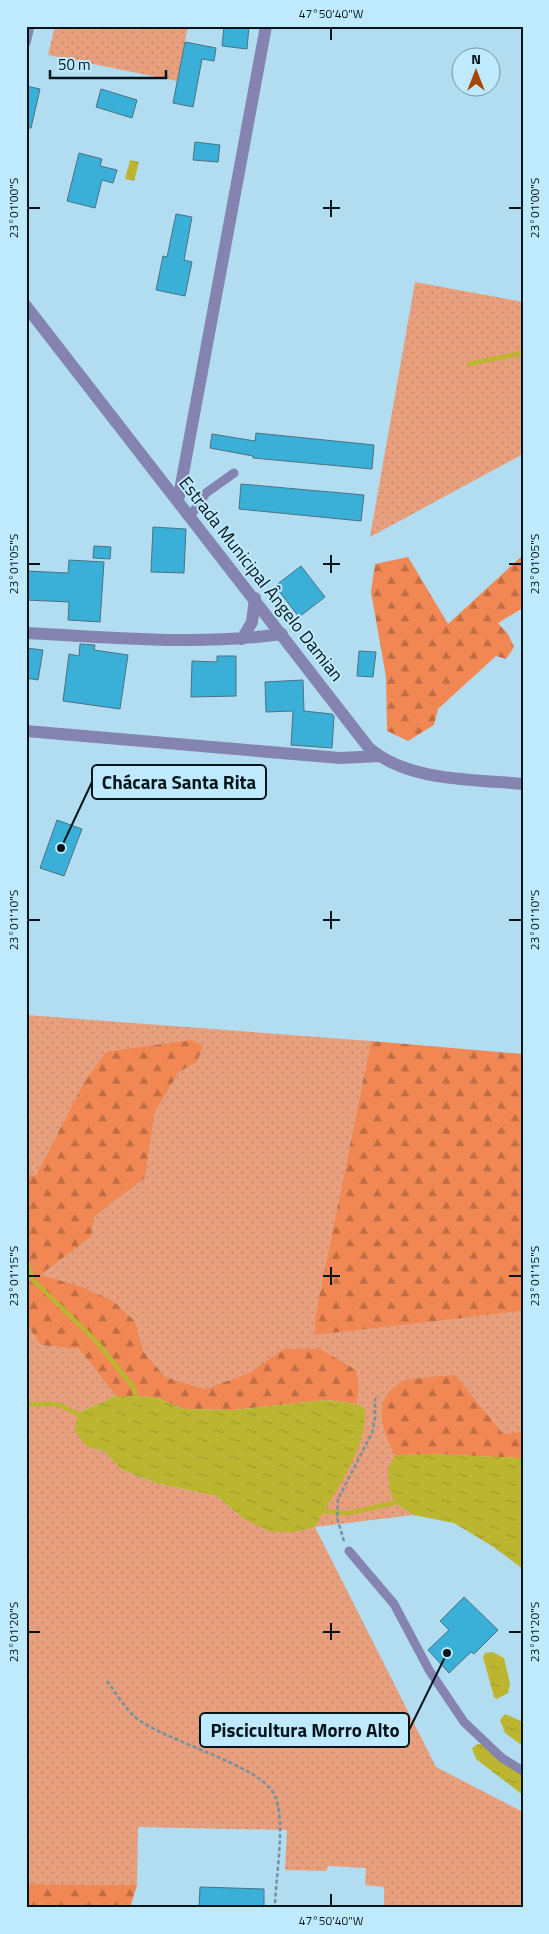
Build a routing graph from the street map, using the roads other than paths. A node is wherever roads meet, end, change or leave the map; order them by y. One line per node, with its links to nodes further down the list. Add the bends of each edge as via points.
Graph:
1 (30, 26): 3 (lane)
2 (266, 26): 6 (street)
3 (26, 44)
4 (26, 306): 6 (street, Estrada Municipal Ângelo Damian)
5 (234, 473): 7 (lane, via 206,493)
6 (178, 500): 7 (street, Estrada Municipal Ângelo Damian)
7 (190, 515): 8 (street, Estrada Municipal Ângelo Damian)
8 (255, 598): 10 (street, Estrada Municipal Ângelo Damian); 11 (street, via 252,622)
9 (26, 633): 11 (street, via 166,640)
10 (282, 634): 11 (street); 13 (street, Estrada Municipal Ângelo Damian, via 360,737)
11 (242, 639)
12 (26, 731): 13 (street, via 340,758)
13 (380, 756): 14 (street, Estrada Municipal Ângelo Damian, via 404,768 437,775)
14 (523, 784)
15 (349, 1551): 16 (lane, via 394,1604 432,1675 464,1722 498,1754)
16 (523, 1771)

